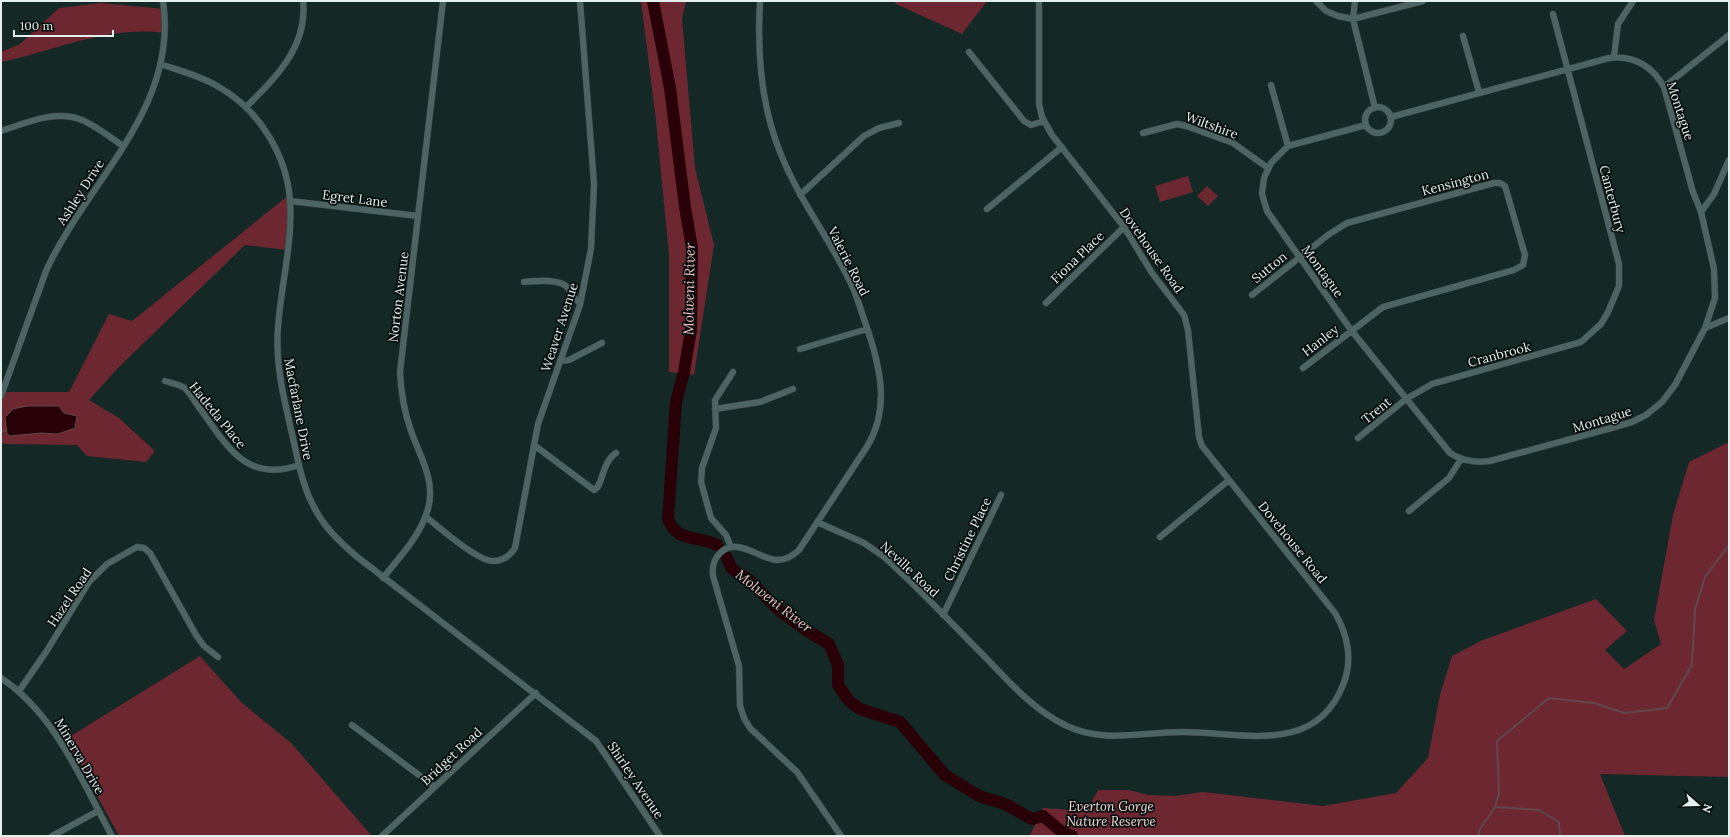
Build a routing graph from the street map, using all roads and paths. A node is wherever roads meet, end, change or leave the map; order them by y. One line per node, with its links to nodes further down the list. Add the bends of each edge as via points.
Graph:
1 (163, 1): 17 (street, Ashley Drive, via 164,33)
2 (303, 1): 22 (street, via 302,25 294,50 277,76)
3 (444, 1): 39 (street, Norton Avenue)
4 (580, 1): 44 (street, Weaver Avenue, via 594,184 591,249)
5 (760, 1): 35 (street, Valerie Road, via 760,58 764,94 777,144)
6 (1039, 1): 25 (street, Dovehouse Road, via 1040,104)
7 (1316, 1): 12 (street, via 1326,12)
8 (1355, 1): 12 (street)
9 (1423, 1): 12 (street)
10 (1634, 1): 16 (street, via 1618,24)
11 (1553, 14): 18 (street, Canterbury)
12 (1353, 19): 23 (street)
13 (1729, 35): 20 (street)
14 (1463, 36): 21 (street)
15 (969, 52): 25 (street, via 1024,121 1031,125)
16 (1614, 57): 18 (street, Montague); 20 (street, Montague, via 1634,59 1648,66)
17 (160, 64): 22 (street, Macfarlane Drive, via 210,82 231,94); 30 (street, Ashley Drive, via 145,111)
18 (1566, 70): 21 (street, Montague); 50 (street, Canterbury, via 1620,270 1619,286)
19 (1271, 85): 31 (street)
20 (1664, 87): 38 (street, Montague)
21 (1479, 92): 24 (street, Montague)
22 (246, 108): 36 (street, Macfarlane Drive, via 275,146)
23 (1375, 108): 24 (street, via 1387,110); 27 (street, via 1368,113)
24 (1391, 117): 27 (street, via 1388,129 1381,133 1372,132)
25 (1044, 122): 32 (street, Dovehouse Road)
26 (899, 123): 35 (street, via 879,128 864,136)
27 (1366, 125): 31 (street, Montague)
28 (1, 131): 30 (street, via 43,118 65,115 83,120)
29 (1143, 133): 34 (street, Wiltshire, via 1177,124 1186,126 1233,143)
30 (123, 146): 57 (street, Ashley Drive, via 55,252)
31 (1288, 146): 34 (street, Montague, via 1278,154)
32 (1062, 147): 37 (street); 40 (street, Dovehouse Road)
33 (1729, 160): 38 (street, via 1714,194)
34 (1268, 168): 41 (street, Montague, via 1262,188 1266,207)
35 (800, 196): 48 (street, Valerie Road, via 853,287)
36 (290, 201): 39 (street, Egret Lane); 66 (street, Macfarlane Drive, via 277,349 279,372)
37 (987, 208)
38 (1701, 212): 47 (street, Montague, via 1716,289)
39 (418, 216): 70 (street, Norton Avenue, via 402,357 401,390 403,406 429,476 430,499)
40 (1124, 227): 45 (street, Fiona Place); 67 (street, Dovehouse Road, via 1152,273 1184,315 1201,443)
41 (1299, 257): 43 (street, Sutton); 49 (street, Montague); 49 (street, Kensington, via 1347,223 1494,183 1505,186 1525,255 1523,265 1514,270 1383,307)
42 (524, 282): 44 (street, via 539,280 564,284 574,299)
43 (1252, 295)
44 (580, 303): 53 (street, Weaver Avenue)
45 (1046, 303)
46 (1729, 318): 47 (street)
47 (1705, 328): 65 (street, Montague, via 1667,396 1657,407 1639,419 1490,461 1473,462)
48 (867, 329): 52 (street); 71 (street, Valerie Road, via 880,375 877,425 868,445)
49 (1351, 330): 54 (street, Hanley); 60 (street, Montague)
50 (1596, 330): 60 (street, Cranbrook, via 1574,345 1443,381)
51 (602, 343): 53 (street, via 569,360)
52 (800, 349)
53 (560, 361): 63 (street, Weaver Avenue, via 543,405)
54 (1303, 368)
55 (732, 372): 61 (street, via 716,397)
56 (166, 381): 66 (street, Hadeda Place, via 184,387 232,450 247,464 268,470 288,469)
57 (3, 382): 59 (street, Ashley Drive)
58 (793, 389): 61 (street, via 760,402)
59 (1, 396)
60 (1406, 399): 62 (street, Trent); 65 (street, Montague, via 1440,443)
61 (715, 409): 73 (street, via 716,428 702,468 700,482 711,518 726,535)
62 (1358, 438)
63 (534, 445): 64 (street, via 594,490 599,487 606,463); 70 (street, Weaver Avenue, via 518,538 515,548 506,558 493,561 480,557)
64 (616, 453)
65 (1461, 459): 69 (street, via 1449,478)
66 (299, 465): 74 (street, Macfarlane Drive, via 305,489 334,537)
67 (1229, 480): 72 (street); 75 (street, Dovehouse Road, via 1331,607 1344,632 1349,655 1343,687 1330,710 1306,728 1286,735 1264,736 1185,732 1103,736 1079,731 1058,722 1025,697)
68 (1001, 495): 75 (street, Christine Place)
69 (1409, 511)
70 (426, 517): 74 (street, Norton Avenue, via 420,529)
71 (817, 522): 73 (street, Valerie Road, via 799,550 786,559 773,559 743,547); 75 (street, Neville Road, via 874,549)
72 (1160, 537)
73 (731, 547): 87 (street, via 716,558 712,570 739,666 740,706 744,718 750,728 797,772)
74 (383, 578): 79 (street, Macfarlane Drive)
75 (943, 615)
76 (218, 657): 78 (street, Hazel Road, via 204,646 196,635 150,553 144,548 137,547 107,564 89,582)
77 (1, 678): 78 (street, Minerva Drive)
78 (19, 691): 82 (street, Minerva Drive, via 46,719)
79 (536, 693): 81 (street, Bridget Road); 86 (street, Shirley Avenue, via 596,741)
80 (352, 725): 81 (street)
81 (435, 787): 85 (street, Bridget Road)
82 (98, 812): 83 (street); 84 (street, Minerva Drive)
83 (52, 836)
84 (112, 836)
85 (382, 836)
86 (660, 836)
87 (841, 836)

